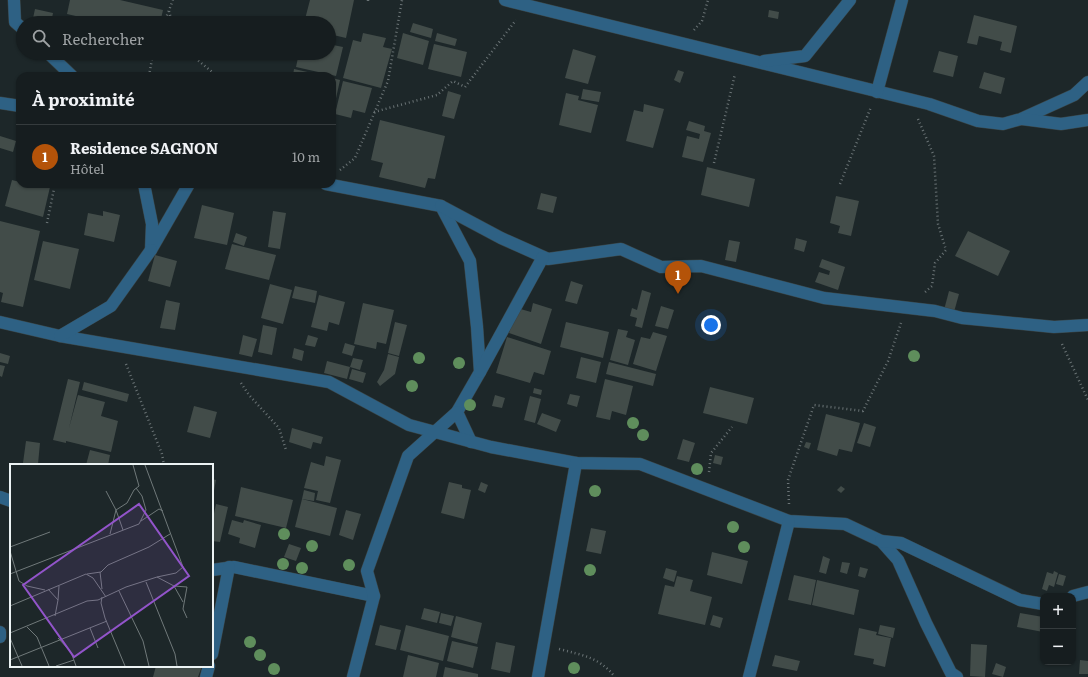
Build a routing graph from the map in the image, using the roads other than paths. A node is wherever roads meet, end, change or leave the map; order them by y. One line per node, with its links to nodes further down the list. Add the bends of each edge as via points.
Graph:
1 (14, 0): 5 (street)
2 (505, 0): 7 (street)
3 (850, 0): 7 (street, via 804,56)
4 (902, 0): 10 (street)
5 (16, 23)
6 (55, 60): 8 (street)
7 (755, 62): 10 (street)
8 (68, 72)
9 (1088, 82): 13 (street, via 1074,95)
10 (878, 92): 13 (street, via 929,104 978,121 1004,124)
11 (0, 103): 12 (street)
12 (16, 105)
13 (1021, 118): 14 (street, via 1061,124)
14 (1088, 120)
15 (336, 186): 18 (street)
16 (145, 188): 19 (street, via 152,224)
17 (187, 188): 19 (street)
18 (441, 206): 20 (street); 24 (street, via 470,261)
19 (152, 250): 23 (street, via 111,306)
20 (543, 257): 22 (street, via 548,259 621,249 661,267 701,266 824,298 934,311 962,318 1054,327); 24 (street)
21 (0, 322): 23 (street)
22 (1088, 325)
23 (60, 336): 26 (street, via 329,382 409,425)
24 (480, 372): 25 (street)
25 (457, 412): 26 (street); 27 (street)
26 (437, 432): 27 (street); 37 (street, via 408,456 367,571)
27 (471, 442): 28 (street)
28 (576, 463): 31 (street, via 640,464); 46 (street)
29 (0, 497): 30 (street)
30 (10, 501)
31 (789, 521): 32 (street, via 845,524); 47 (street)
32 (881, 541): 38 (street, via 902,543 1020,600); 43 (street, via 898,560)
33 (229, 567): 34 (street); 37 (street); 41 (street)
34 (213, 570)
35 (1088, 592): 36 (street)
36 (1076, 595)
37 (374, 596): 45 (street)
38 (1040, 603)
39 (0, 632): 40 (street)
40 (0, 637)
41 (213, 649)
42 (209, 667): 44 (street)
43 (952, 676)
44 (206, 677)
45 (353, 677)
46 (538, 677)
47 (749, 677)

